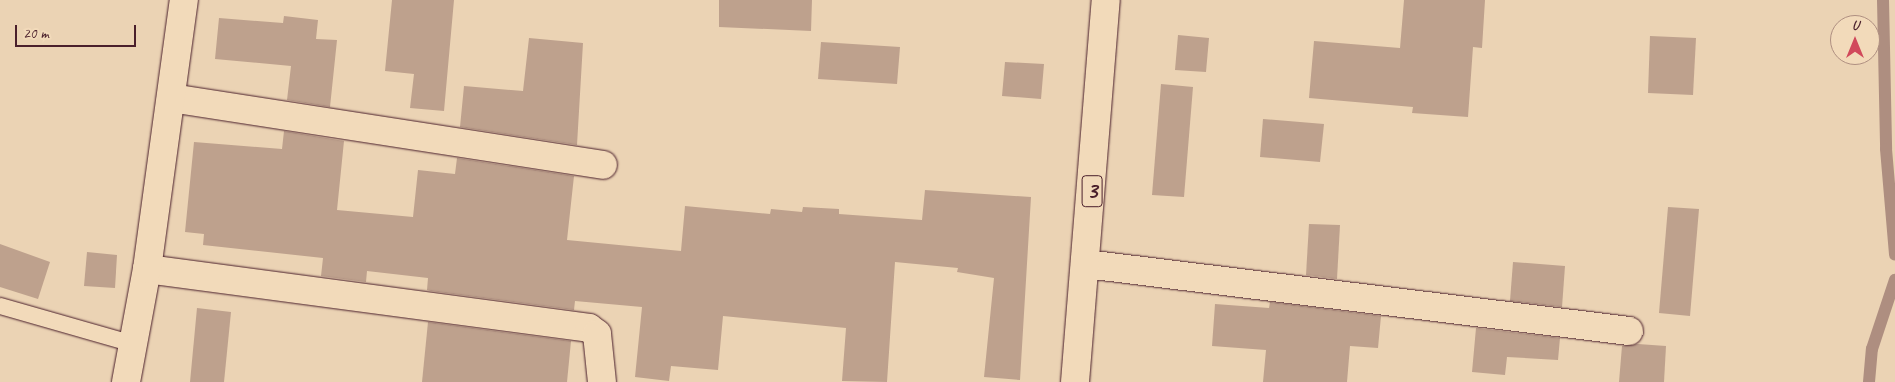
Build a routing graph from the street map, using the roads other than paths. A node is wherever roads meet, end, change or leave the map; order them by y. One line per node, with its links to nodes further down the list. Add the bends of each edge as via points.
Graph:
1 (184, 0): 3 (main road)
2 (1106, 0): 5 (main road, 3)
3 (171, 98): 4 (main road); 6 (main road)
4 (603, 165)
5 (1086, 264): 8 (main road); 12 (main road, 3)
6 (147, 269): 9 (main road); 11 (main road, via 588,328 596,334)
7 (0, 306): 9 (lane)
8 (1629, 331)
9 (133, 344): 10 (main road)
10 (126, 382)
11 (602, 382)
12 (1075, 382)

